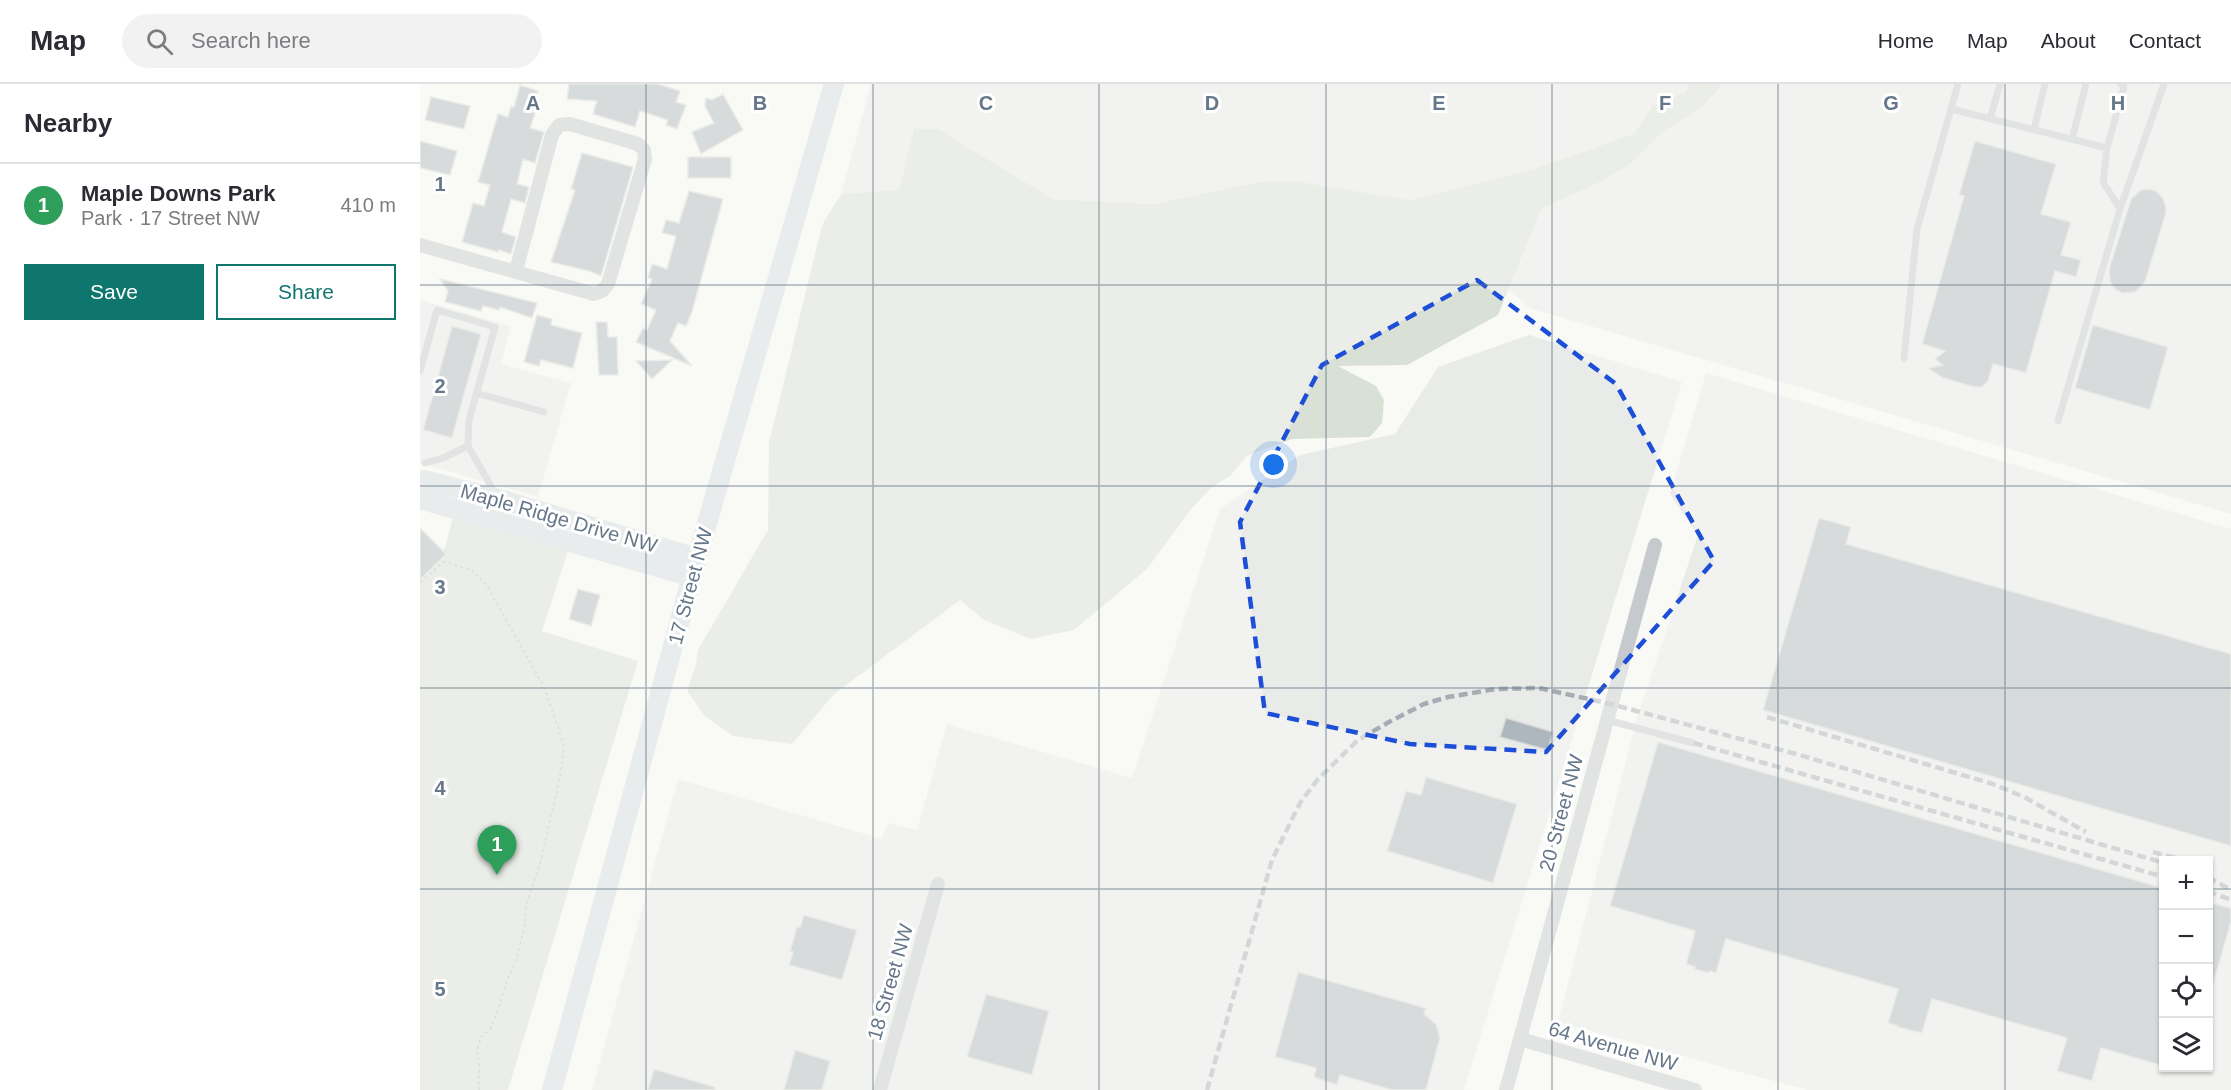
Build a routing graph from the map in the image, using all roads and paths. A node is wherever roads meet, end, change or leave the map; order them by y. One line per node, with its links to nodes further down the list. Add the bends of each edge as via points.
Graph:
1 (834, 84): 26 (main road, 17 Street NW)
2 (1958, 84): 8 (lane)
3 (2001, 84): 9 (lane)
4 (2045, 84): 10 (lane)
5 (2086, 84): 11 (lane)
6 (2121, 84): 12 (lane, via 2124,87)
7 (2164, 84): 13 (lane)
8 (1951, 109): 9 (lane); 16 (lane, via 1917,229)
9 (1990, 119): 10 (lane)
10 (2034, 129): 11 (lane)
11 (2072, 139): 12 (lane)
12 (2107, 148): 13 (lane, via 2103,182)
13 (2120, 209): 20 (lane)
14 (420, 245): 15 (street)
15 (516, 271): 15 (street, via 594,294 602,291 608,284 645,159 644,150 638,144 570,124 559,126 552,135)
16 (1904, 358)
17 (420, 371): 18 (lane, via 437,310 495,327)
18 (476, 393): 19 (lane); 21 (lane)
19 (544, 412)
20 (2058, 421)
21 (468, 446): 22 (lane, via 443,458); 23 (lane)
22 (422, 476): 23 (main road, Maple Ridge Drive NW); 24 (main road, Maple Ridge Drive NW)
23 (498, 499): 24 (lane); 26 (main road, Maple Ridge Drive NW)
24 (495, 520): 26 (main road, Maple Ridge Drive NW)
25 (1655, 545): 28 (street, 20 Street NW)
26 (695, 567): 33 (main road, 17 Street NW)
27 (420, 582): 32 (path, via 444,562 472,570 486,585 545,689 564,746 517,958 490,1030 481,1037 477,1051)
28 (1607, 720): 29 (lane); 31 (street, 20 Street NW)
29 (1693, 743)
30 (938, 884): 34 (street, 18 Street NW)
31 (1520, 1039): 35 (street, 20 Street NW); 36 (street, 64 Avenue NW)
32 (479, 1090)
33 (552, 1090)
34 (880, 1090)
35 (1506, 1090)
36 (1695, 1090)

